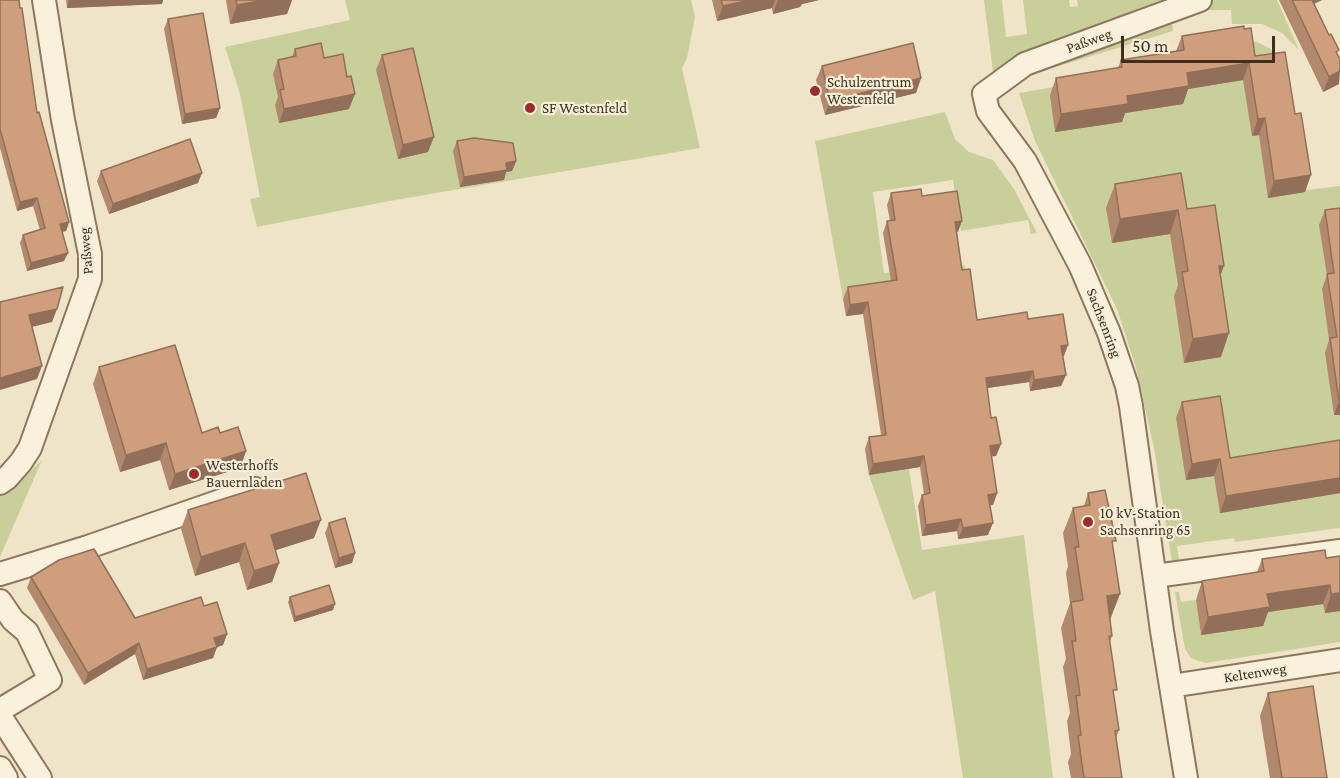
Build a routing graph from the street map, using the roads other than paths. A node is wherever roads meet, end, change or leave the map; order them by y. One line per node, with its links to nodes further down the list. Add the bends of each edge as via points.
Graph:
1 (44, 0): 4 (street, Paßweg, via 90,254 90,279 30,448 21,462)
2 (1200, 0): 3 (street, Paßweg, via 1025,64)
3 (986, 102): 8 (street, Sachsenring, via 1025,161 1080,265 1109,333 1131,406)
4 (2, 477)
5 (255, 489): 7 (street)
6 (1340, 551): 8 (street)
7 (0, 574)
8 (1155, 576): 11 (street, Sachsenring)
9 (0, 601): 12 (street, via 12,620 27,632 50,680)
10 (1340, 660): 11 (street, Keltenweg)
11 (1171, 686): 18 (street, Sachsenring)
12 (0, 710)
13 (0, 716): 14 (street)
14 (8, 746): 17 (street)
15 (0, 768): 16 (street)
16 (6, 778)
17 (40, 778)
18 (1186, 778)

